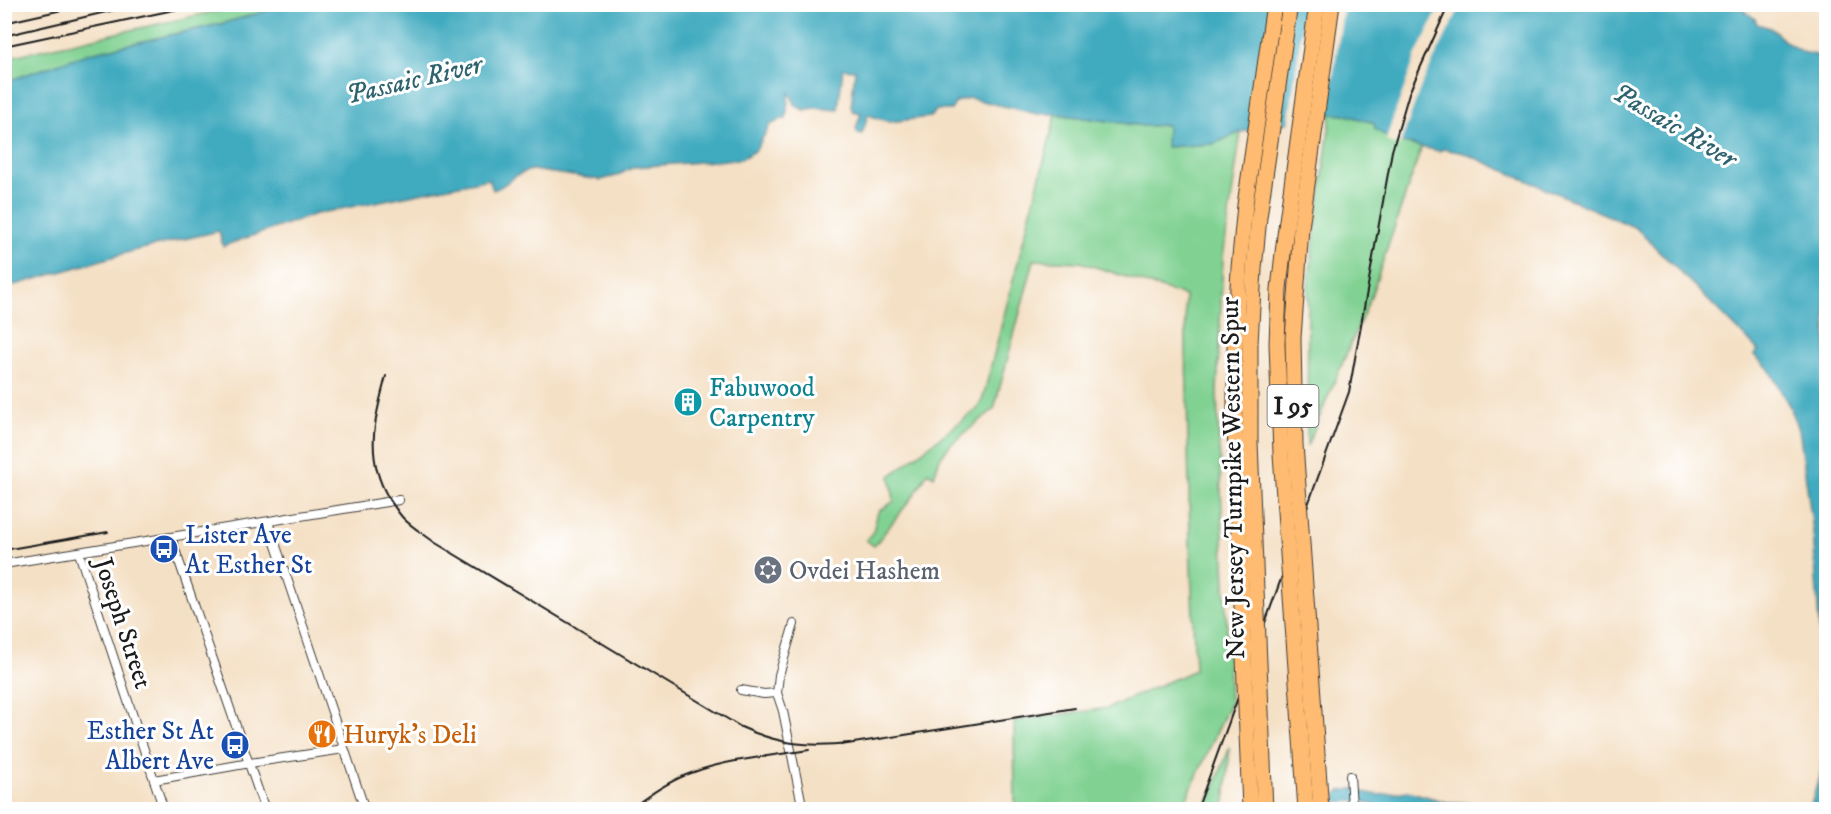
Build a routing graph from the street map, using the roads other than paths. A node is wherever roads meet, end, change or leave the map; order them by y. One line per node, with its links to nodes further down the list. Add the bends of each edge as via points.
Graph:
1 (1274, 4): 22 (highway, New Jersey Turnpike Western Spur / I 95, bridge, via 1245,205 1235,348)
2 (1290, 4): 23 (highway, New Jersey Turnpike Western Spur / I 95, bridge, via 1257,235 1250,354)
3 (1317, 4): 24 (highway, I 95, bridge, via 1284,235 1277,362)
4 (1332, 4): 25 (highway, I 95, bridge, via 1301,228 1293,338 1296,452)
5 (399, 500): 6 (street)
6 (268, 522): 7 (street); 13 (street)
7 (171, 538): 8 (street); 14 (street)
8 (79, 553): 9 (street); 16 (street, Joseph Street)
9 (4, 564)
10 (794, 624): 12 (street)
11 (741, 690): 12 (street)
12 (777, 693): 21 (street)
13 (344, 749): 14 (street); 20 (street)
14 (250, 763): 16 (street); 19 (street)
15 (1350, 776): 17 (street)
16 (154, 780): 18 (street, Joseph Street)
17 (1352, 806)
18 (164, 810)
19 (266, 810)
20 (365, 810)
21 (803, 810)
22 (1250, 810)
23 (1265, 810)
24 (1306, 810)
25 (1321, 810)

